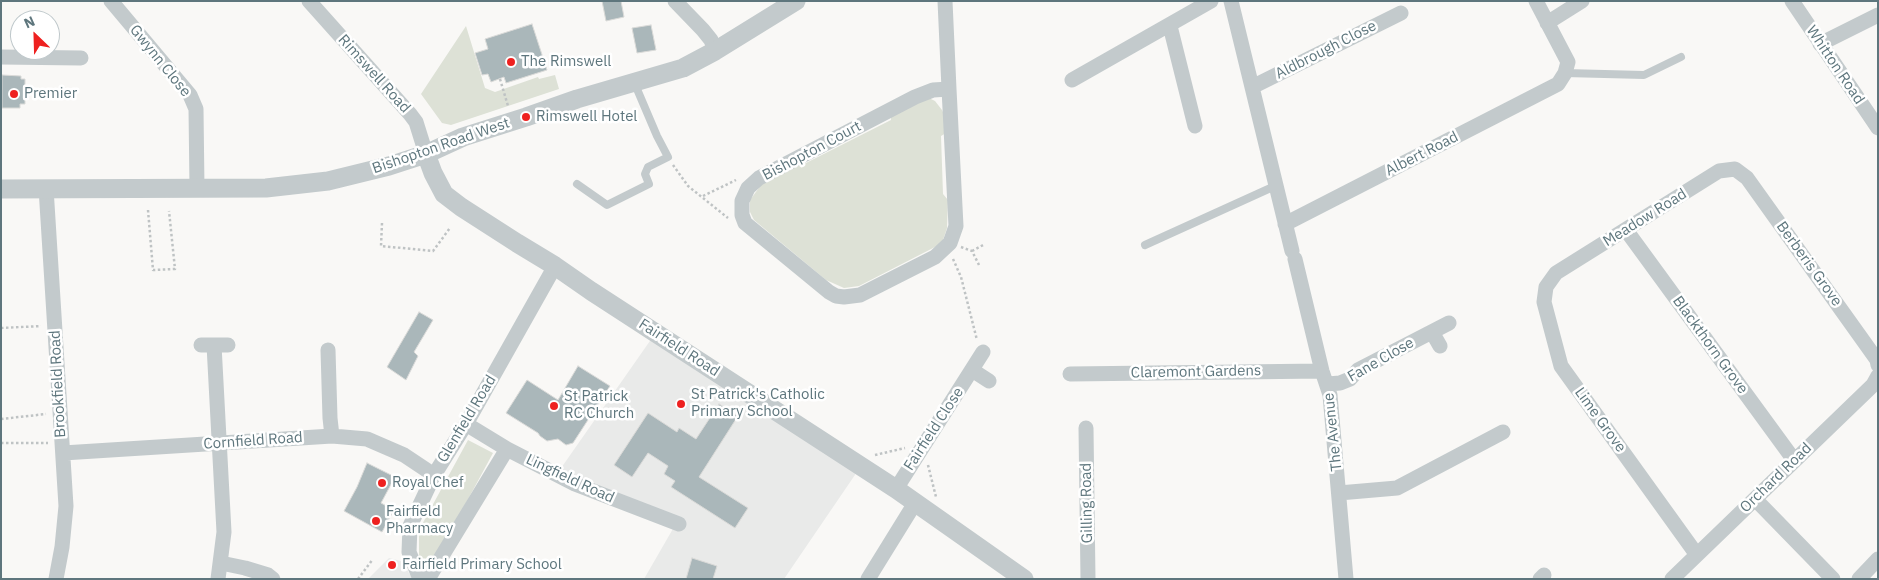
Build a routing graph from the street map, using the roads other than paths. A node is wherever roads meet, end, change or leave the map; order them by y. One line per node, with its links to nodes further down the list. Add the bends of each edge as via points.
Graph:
1 (110, 1): 32 (street, Gwynn Close, via 190,95 196,109)
2 (309, 1): 27 (street, Rimswell Road, via 410,114 416,122)
3 (675, 1): 16 (street, via 711,40)
4 (796, 1): 16 (street, Bishopton Road West)
5 (944, 1): 24 (street)
6 (1211, 1): 14 (street)
7 (1231, 1): 23 (street, The Avenue)
8 (1536, 1): 13 (street)
9 (1582, 1): 13 (street)
10 (1792, 1): 15 (street, Whitton Road)
11 (1401, 13): 23 (street, Aldbrough Close)
12 (1878, 15): 15 (street)
13 (1547, 23): 20 (street, via 1568,62)
14 (1170, 26): 21 (street); 25 (street)
15 (1820, 44): 26 (street, Whitton Road)
16 (715, 51): 22 (street, Bishopton Road West, via 683,68)
17 (1, 57): 19 (street)
18 (1680, 57): 20 (lane, via 1644,75)
19 (81, 58)
20 (1561, 78): 34 (street, Albert Road)
21 (1072, 80)
22 (634, 82): 27 (street, Bishopton Road West, via 463,137); 29 (lane, via 668,157 648,167 645,174 649,184 607,205)
23 (1252, 87): 30 (street, The Avenue)
24 (949, 88): 24 (street, Bishopton Court, via 956,226 950,246 935,256 854,297 836,296 745,223 742,201 748,188 759,178 915,98 933,90)
25 (1194, 126)
26 (1878, 128)
27 (426, 154): 32 (street, Bishopton Road West, via 328,180 266,188); 37 (street, Fairfield Road, via 444,194 517,244)
28 (1735, 169): 35 (street, Meadow Road, via 1719,171); 45 (street, Berberis Grove, via 1748,178)
29 (577, 184)
30 (1275, 186): 34 (street, The Avenue); 36 (lane)
31 (46, 188): 32 (street, Bishopton Road West); 33 (street, Bishopton Road West); 56 (street, Brookfield Road)
32 (197, 188)
33 (1, 189)
34 (1285, 224): 49 (street, The Avenue)
35 (1626, 230): 38 (street, Meadow Road); 58 (street, Blackthorn Grove)
36 (1145, 246)
37 (556, 266): 51 (street, Glenfield Road); 60 (street, Fairfield Road, via 591,292)
38 (1556, 273): 65 (street, Lime Grove, via 1546,287 1544,302 1561,366)
39 (1449, 323): 40 (street, Fane Close)
40 (1432, 332): 42 (street, Fane Close); 49 (street, Fane Close, via 1358,370 1350,379 1340,383)
41 (215, 345): 55 (street)
42 (1440, 346)
43 (329, 349): 54 (street)
44 (984, 352): 46 (street, Fairfield Close)
45 (1878, 365)
46 (972, 370): 50 (street, Fairfield Close); 60 (street, Fairfield Close)
47 (1070, 374): 49 (street, Claremont Gardens)
48 (1878, 376): 58 (street, Orchard Road, via 1873,385)
49 (1325, 378): 61 (street, The Avenue, via 1330,395)
50 (989, 382)
51 (466, 424): 57 (street, Lingfield Road); 59 (street, Glenfield Road)
52 (1086, 428): 75 (street, Gilling Road)
53 (1503, 432): 61 (street, via 1397,488)
54 (332, 436): 55 (street, Cornfield Road); 59 (street, Cornfield Road, via 368,440 404,455)
55 (220, 444): 56 (street, Cornfield Road); 67 (street, via 224,532)
56 (63, 448): 68 (street, Brookfield Road, via 66,506)
57 (507, 449): 64 (street, Lingfield Road, via 574,484); 72 (street)
58 (1794, 460): 62 (street, Orchard Road)
59 (434, 475): 71 (street, Glenfield Road, via 410,526 409,552)
60 (896, 489): 63 (street, Fairfield Road)
61 (1339, 493): 76 (street, The Avenue)
62 (1755, 499): 65 (street, Orchard Road); 78 (street)
63 (915, 503): 73 (street); 74 (street, Fairfield Road)
64 (680, 523)
65 (1697, 555): 77 (street, Orchard Road)
66 (1878, 559): 79 (street)
67 (221, 563): 69 (street); 70 (street)
68 (56, 579)
69 (218, 579)
70 (273, 579)
71 (420, 579)
72 (428, 579)
73 (868, 579)
74 (1024, 579)
75 (1088, 579)
76 (1346, 579)
77 (1672, 579)
78 (1833, 579)
79 (1859, 579)

